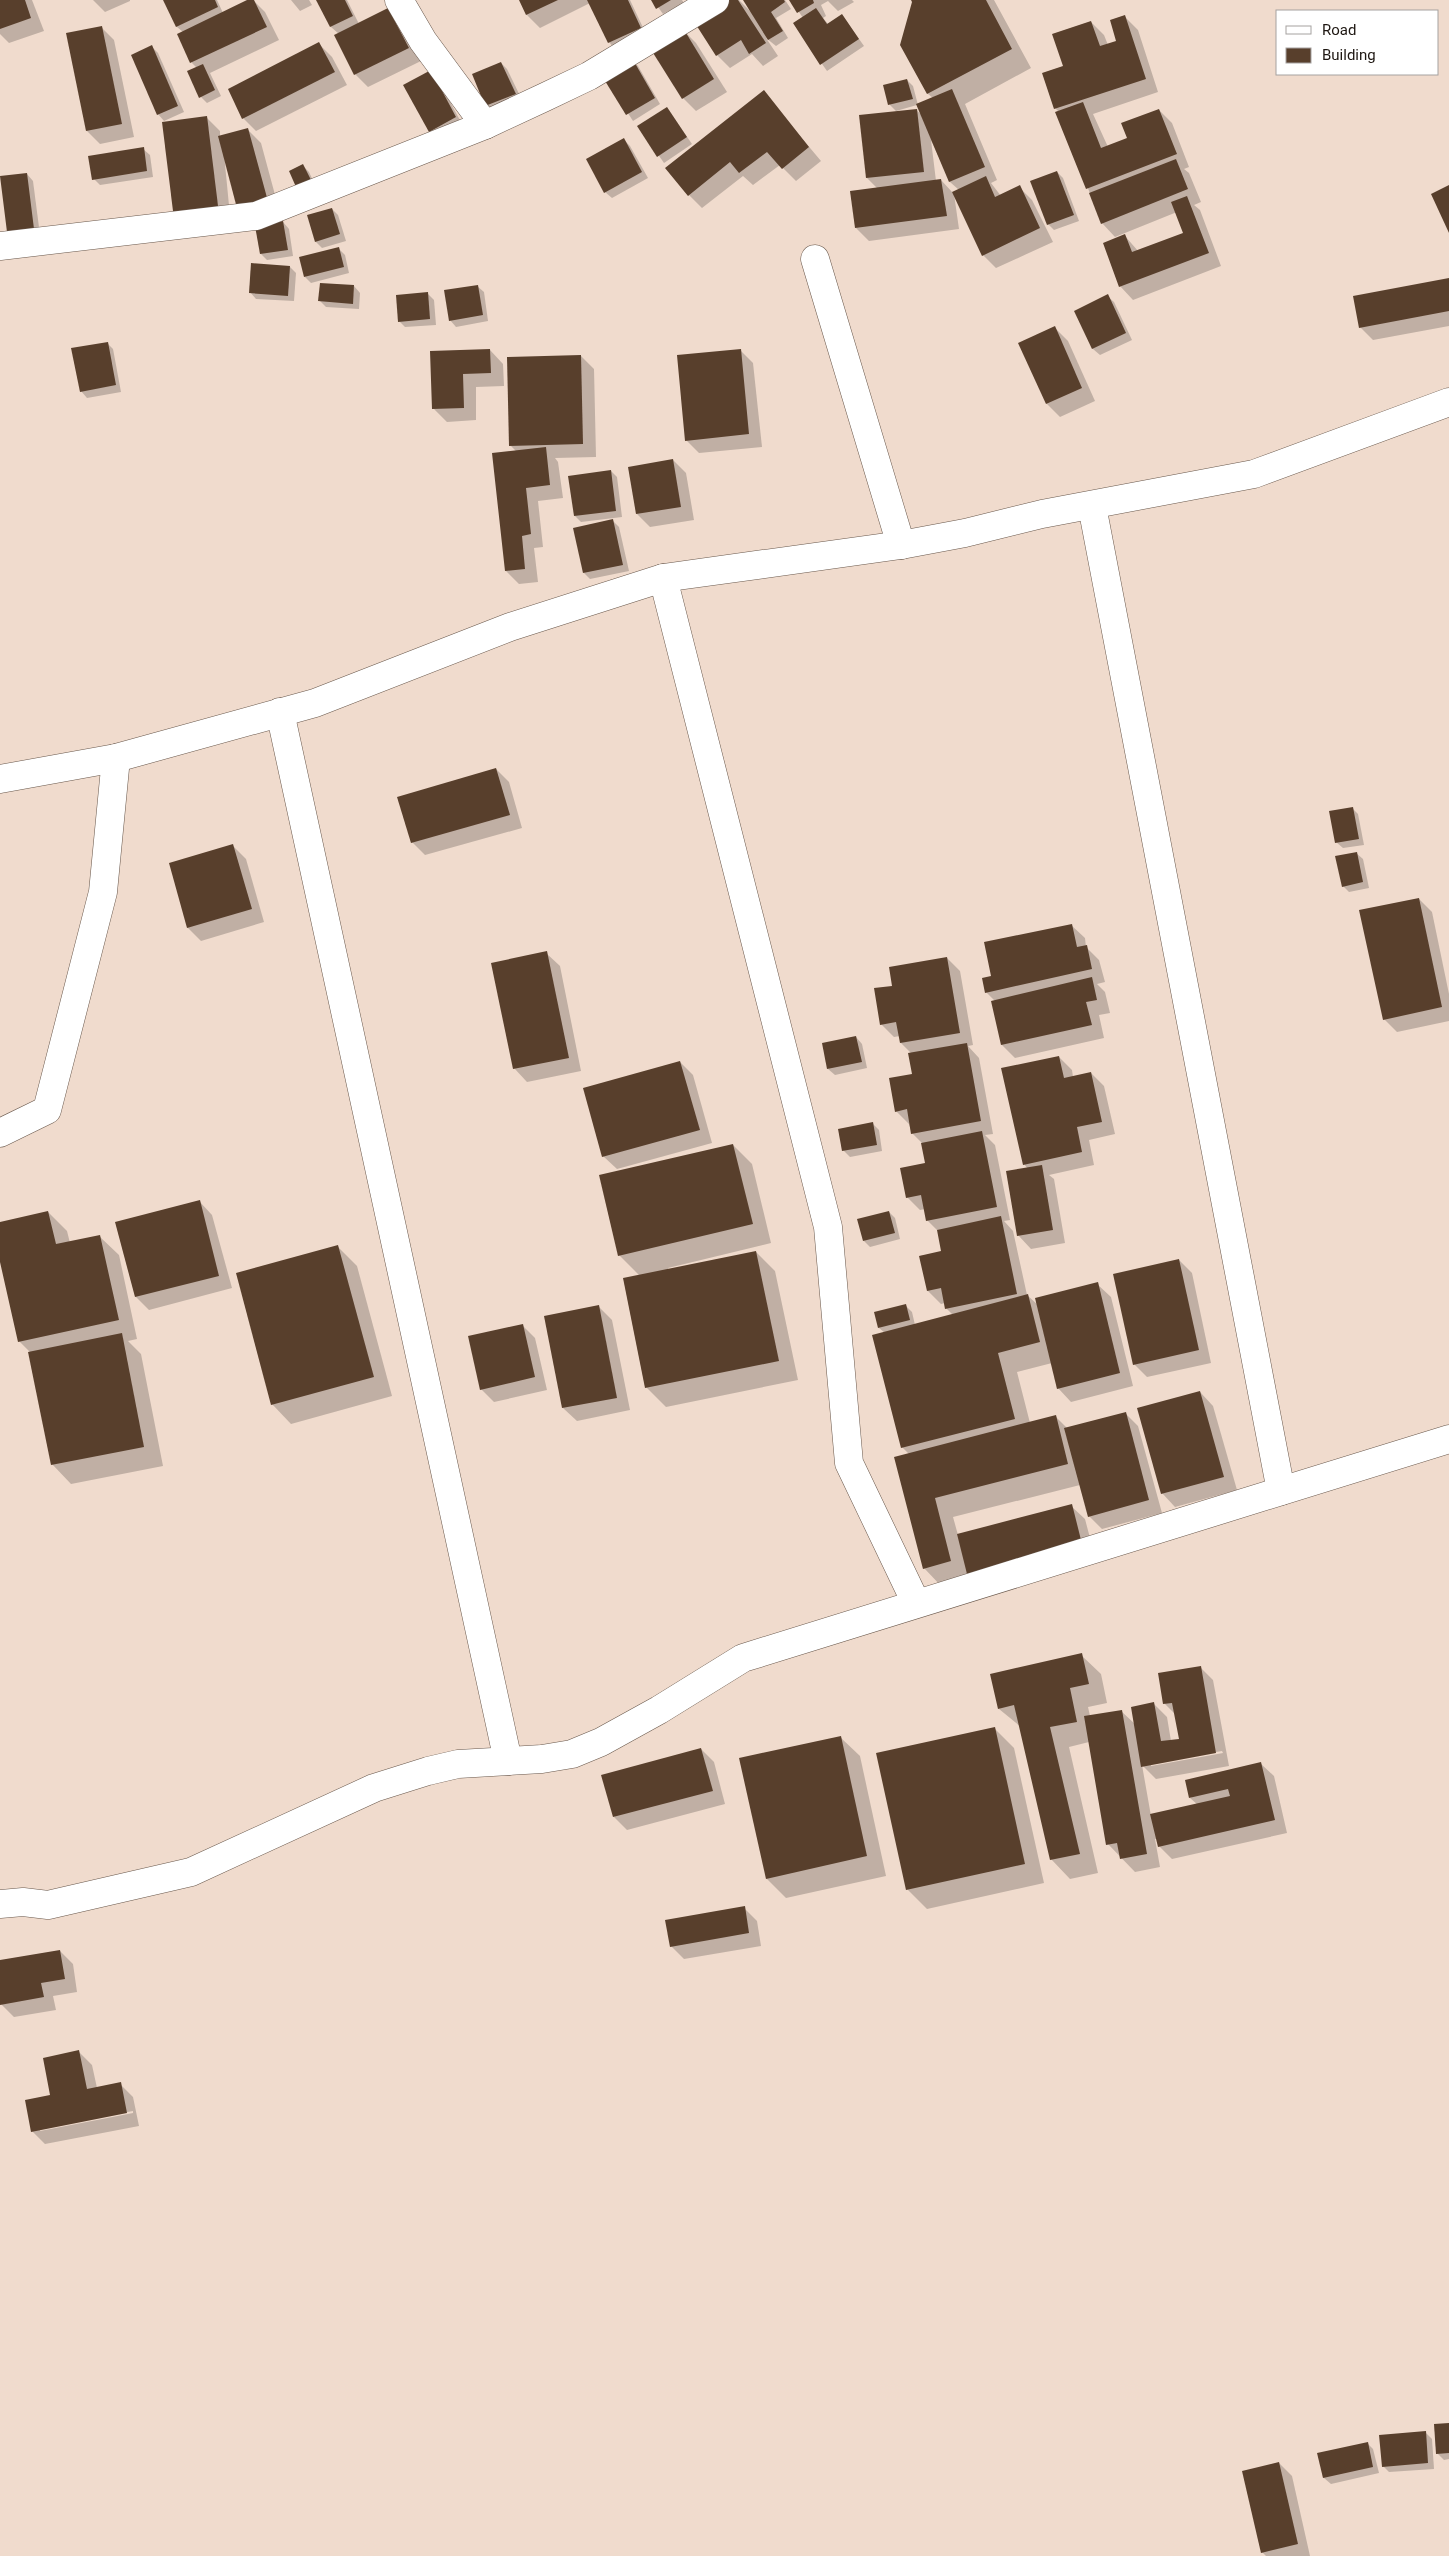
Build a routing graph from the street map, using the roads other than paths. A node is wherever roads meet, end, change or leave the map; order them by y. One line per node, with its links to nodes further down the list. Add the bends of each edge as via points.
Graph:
1 (399, 0): 3 (street, via 422,41)
2 (715, 0): 3 (street, via 589,76)
3 (484, 125): 4 (street, via 256,216)
4 (0, 246)
5 (815, 259): 8 (street)
6 (1449, 402): 7 (street, via 1254,474)
7 (1092, 506): 8 (street); 15 (street)
8 (901, 545): 9 (street)
9 (663, 578): 10 (street, via 510,627 314,703); 16 (street, via 828,1227 849,1462)
10 (280, 712): 11 (street); 17 (street)
11 (116, 758): 12 (street); 13 (street, via 103,892 47,1110)
12 (0, 778)
13 (0, 1133)
14 (1449, 1439): 15 (street)
15 (1281, 1491): 16 (street)
16 (916, 1603): 17 (street, via 742,1658 659,1710 572,1754)
17 (508, 1761): 18 (street, via 458,1764 374,1788 191,1872 48,1905)
18 (0, 1904)

